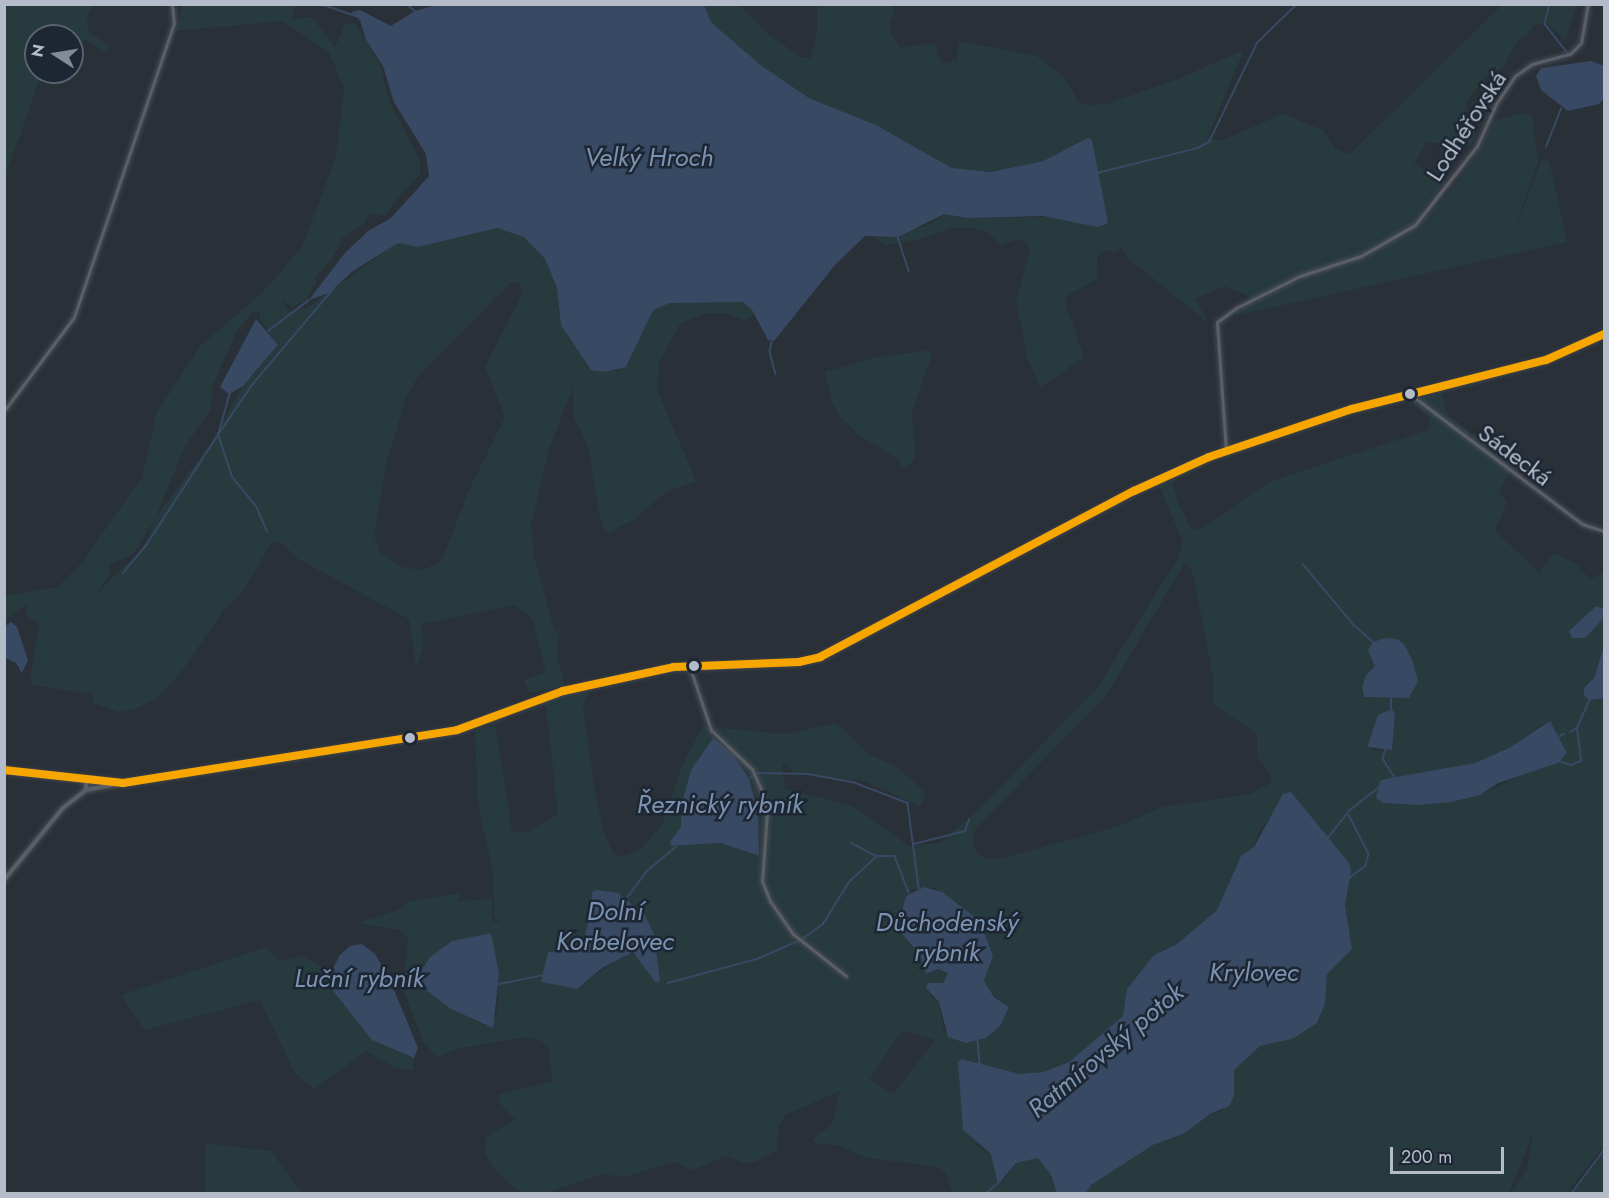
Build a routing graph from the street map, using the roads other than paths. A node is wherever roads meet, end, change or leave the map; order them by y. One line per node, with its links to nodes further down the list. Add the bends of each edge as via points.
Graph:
1 (172, 4): 5 (street, via 174,24 74,317)
2 (1588, 4): 6 (street, Lodhéřovská, via 1581,43 1570,54 1532,64 1515,76 1496,104 1477,146 1415,225 1361,256 1300,276 1236,308 1217,322)
3 (1605, 334): 4 (main road, via 1546,360)
4 (1411, 395): 6 (main road); 7 (street, Sádecká, via 1582,525)
5 (4, 411)
6 (1226, 451): 8 (main road, via 1134,491 820,657 799,662)
7 (1605, 531)
8 (689, 665): 11 (main road, via 563,691 471,726); 14 (street, via 711,730 752,769 760,787 767,821 762,869 770,901 793,934)
9 (4, 770): 10 (main road)
10 (86, 780): 11 (main road); 12 (street)
11 (123, 783): 12 (street)
12 (86, 790): 13 (street, via 63,808)
13 (4, 880)
14 (846, 976)

